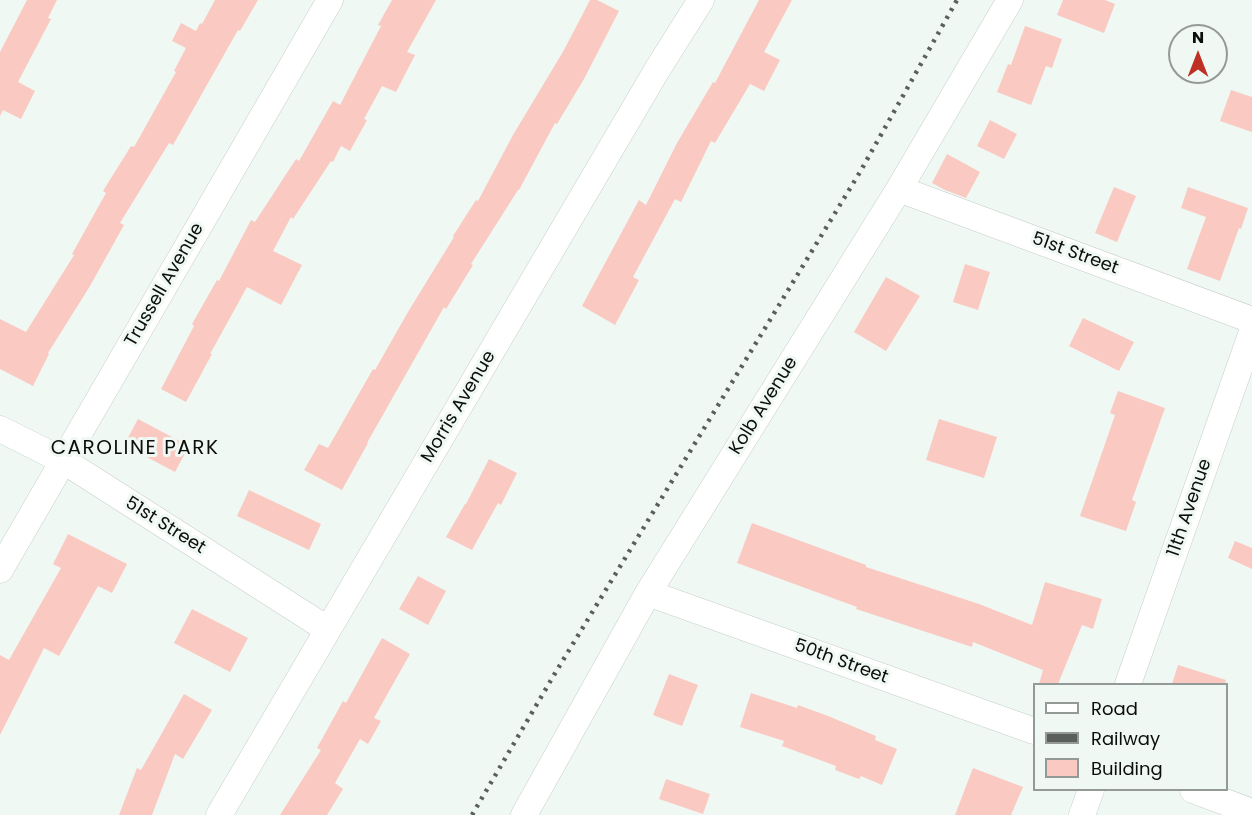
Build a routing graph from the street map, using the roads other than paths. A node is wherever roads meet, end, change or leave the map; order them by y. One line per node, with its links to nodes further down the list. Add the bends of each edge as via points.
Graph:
1 (330, 0): 8 (street, Trussell Avenue)
2 (701, 0): 11 (street, Morris Avenue)
3 (1010, 0): 4 (street, Kolb Avenue)
4 (898, 189): 5 (street, 51st Street); 10 (street, Kolb Avenue)
5 (1252, 320)
6 (1252, 332): 12 (street, 11th Avenue)
7 (0, 429): 8 (street, 51st Street)
8 (64, 461): 9 (street, Trussell Avenue); 11 (street, 51st Street)
9 (0, 570)
10 (648, 593): 13 (street, 50th Street); 18 (street, Kolb Avenue)
11 (327, 629): 17 (street, Morris Avenue)
12 (1128, 683)
13 (1033, 730)
14 (1090, 791): 19 (street)
15 (1198, 791): 16 (street)
16 (1252, 812)
17 (219, 815)
18 (524, 815)
19 (1082, 815)

